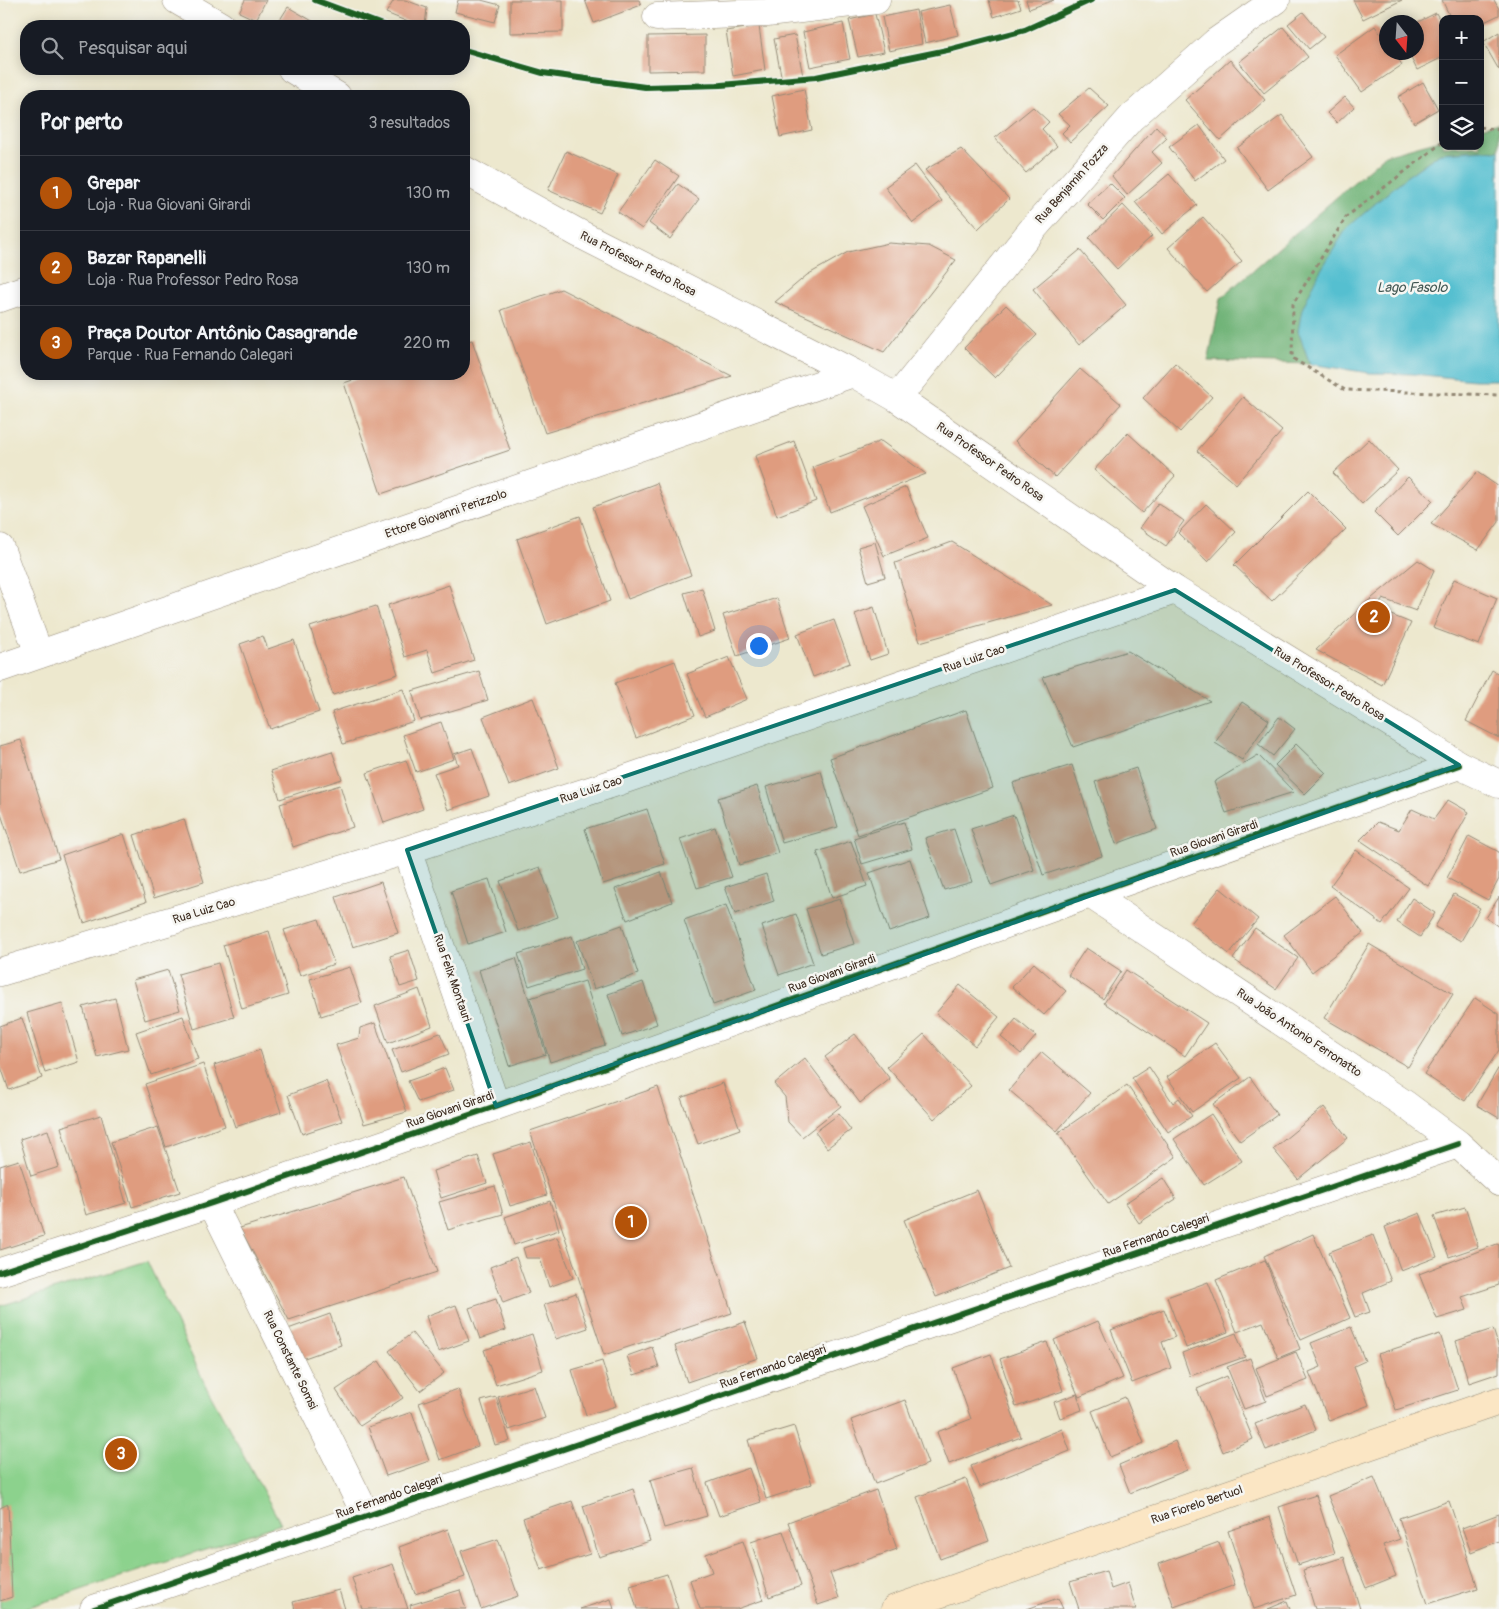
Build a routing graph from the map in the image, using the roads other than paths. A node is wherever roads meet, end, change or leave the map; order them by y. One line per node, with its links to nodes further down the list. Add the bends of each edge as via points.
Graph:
1 (177, 0): 5 (street)
2 (876, 0): 4 (street, via 767,14)
3 (1276, 0): 12 (street, Rua Benjamin Pozza, via 1216,42 1131,118 1032,230)
4 (657, 17)
5 (211, 20)
6 (302, 75): 7 (street)
7 (327, 90)
8 (470, 173): 11 (street, Rua Professor Pedro Rosa, via 578,234)
9 (20, 291): 10 (street)
10 (0, 298)
11 (853, 373): 12 (street, Rua Professor Pedro Rosa); 15 (street, Ettore Giovanni Perizzolo)
12 (897, 398): 14 (street, Rua Professor Pedro Rosa)
13 (0, 548): 15 (street)
14 (1176, 590): 17 (street, Rua Professor Pedro Rosa); 19 (street, Rua Luiz Cao, via 614,783)
15 (39, 654): 16 (street, Ettore Giovanni Perizzolo)
16 (0, 668)
17 (1459, 765): 18 (street, Rua Professor Pedro Rosa); 20 (street, Rua Giovani Girardi)
18 (1499, 784)
19 (407, 850): 21 (street, Rua Luiz Cao); 22 (street, Rua Felix Montauri)
20 (1090, 894): 22 (street, Rua Giovani Girardi); 23 (street, Rua João Antonio Ferronatto, via 1406,1105)
21 (0, 972)
22 (496, 1106): 25 (street, Rua Giovani Girardi)
23 (1458, 1144): 24 (street, Rua João Antonio Ferronatto); 28 (street, Rua Fernando Calegari)
24 (1499, 1182)
25 (212, 1203): 26 (street, Rua Giovani Girardi); 28 (street, Rua Constante Somsi)
26 (0, 1272)
27 (1499, 1401): 31 (main road, Rua Fiorelo Bertuol)
28 (368, 1517): 29 (street, Rua Fernando Calegari)
29 (149, 1600): 30 (street, Rua Fernando Calegari)
30 (94, 1609)
31 (895, 1609)

